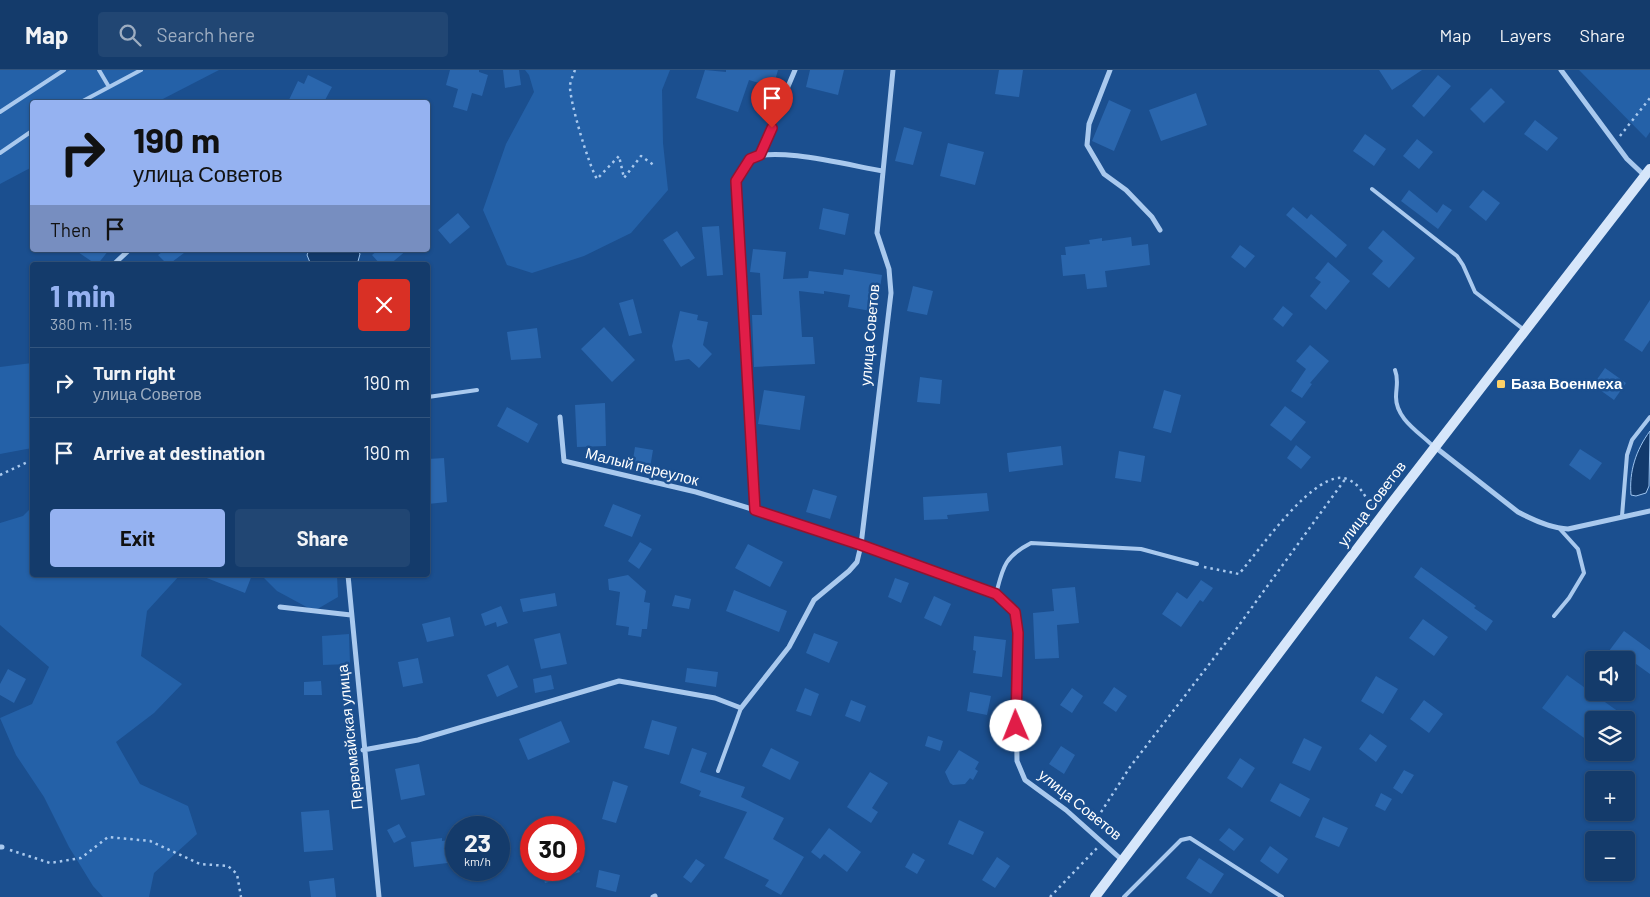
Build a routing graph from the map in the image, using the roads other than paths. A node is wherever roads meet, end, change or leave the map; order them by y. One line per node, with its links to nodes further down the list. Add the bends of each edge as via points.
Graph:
1 (64, 70): 10 (lane)
2 (99, 70): 8 (lane)
3 (141, 70): 8 (lane)
4 (796, 70): 13 (street)
5 (893, 70): 14 (street, улица Советов)
6 (1110, 70): 17 (street, via 1089,124 1087,145 1104,174 1126,190)
7 (1561, 70): 15 (street, via 1615,142)
8 (110, 87): 9 (lane)
9 (85, 100)
10 (0, 112)
11 (30, 132): 12 (lane)
12 (0, 152)
13 (760, 155): 14 (street, via 791,154); 27 (street, via 750,159 736,181)
14 (883, 171): 31 (street, улица Советов, via 877,232 889,269 892,293)
15 (1647, 173): 20 (main road, улица Советов)
16 (1372, 189): 20 (lane, via 1456,256 1475,292)
17 (1160, 230)
18 (127, 252): 19 (street)
19 (116, 262)
20 (1525, 331): 26 (main road, улица Советов)
21 (1395, 370): 26 (lane, via 1398,377 1397,407 1401,416)
22 (477, 390): 23 (lane)
23 (430, 397)
24 (560, 417): 27 (street, Малый переулок, via 564,461 696,492)
25 (1650, 417): 29 (lane, via 1632,440 1627,455)
26 (1435, 447): 30 (street, via 1518,512); 41 (main road, улица Советов)
27 (755, 510): 31 (street, улица Советов)
28 (1650, 512): 29 (street)
29 (1622, 516): 30 (street, via 1568,529)
30 (1559, 528): 37 (lane, via 1578,549 1584,573)
31 (861, 545): 34 (street, улица Советов); 38 (street, улица Советов, via 857,562 814,600 789,647)
32 (1197, 564): 34 (lane, via 1141,549 1031,544 1015,552 1004,564)
33 (348, 577): 36 (street, Первомайская улица)
34 (996, 594): 41 (street, улица Советов, via 1015,612 1018,633 1017,761 1025,780)
35 (280, 607): 36 (street)
36 (351, 615): 39 (street, Первомайская улица)
37 (1554, 616)
38 (741, 708): 39 (street, via 715,698 619,681 418,740); 40 (lane)
39 (363, 750): 42 (street, Первомайская улица)
40 (718, 771)
41 (1123, 860): 43 (main road, улица Советов)
42 (379, 897)
43 (1095, 897)
44 (1124, 897): 45 (lane, via 1181,840 1190,838)
45 (1282, 897)

